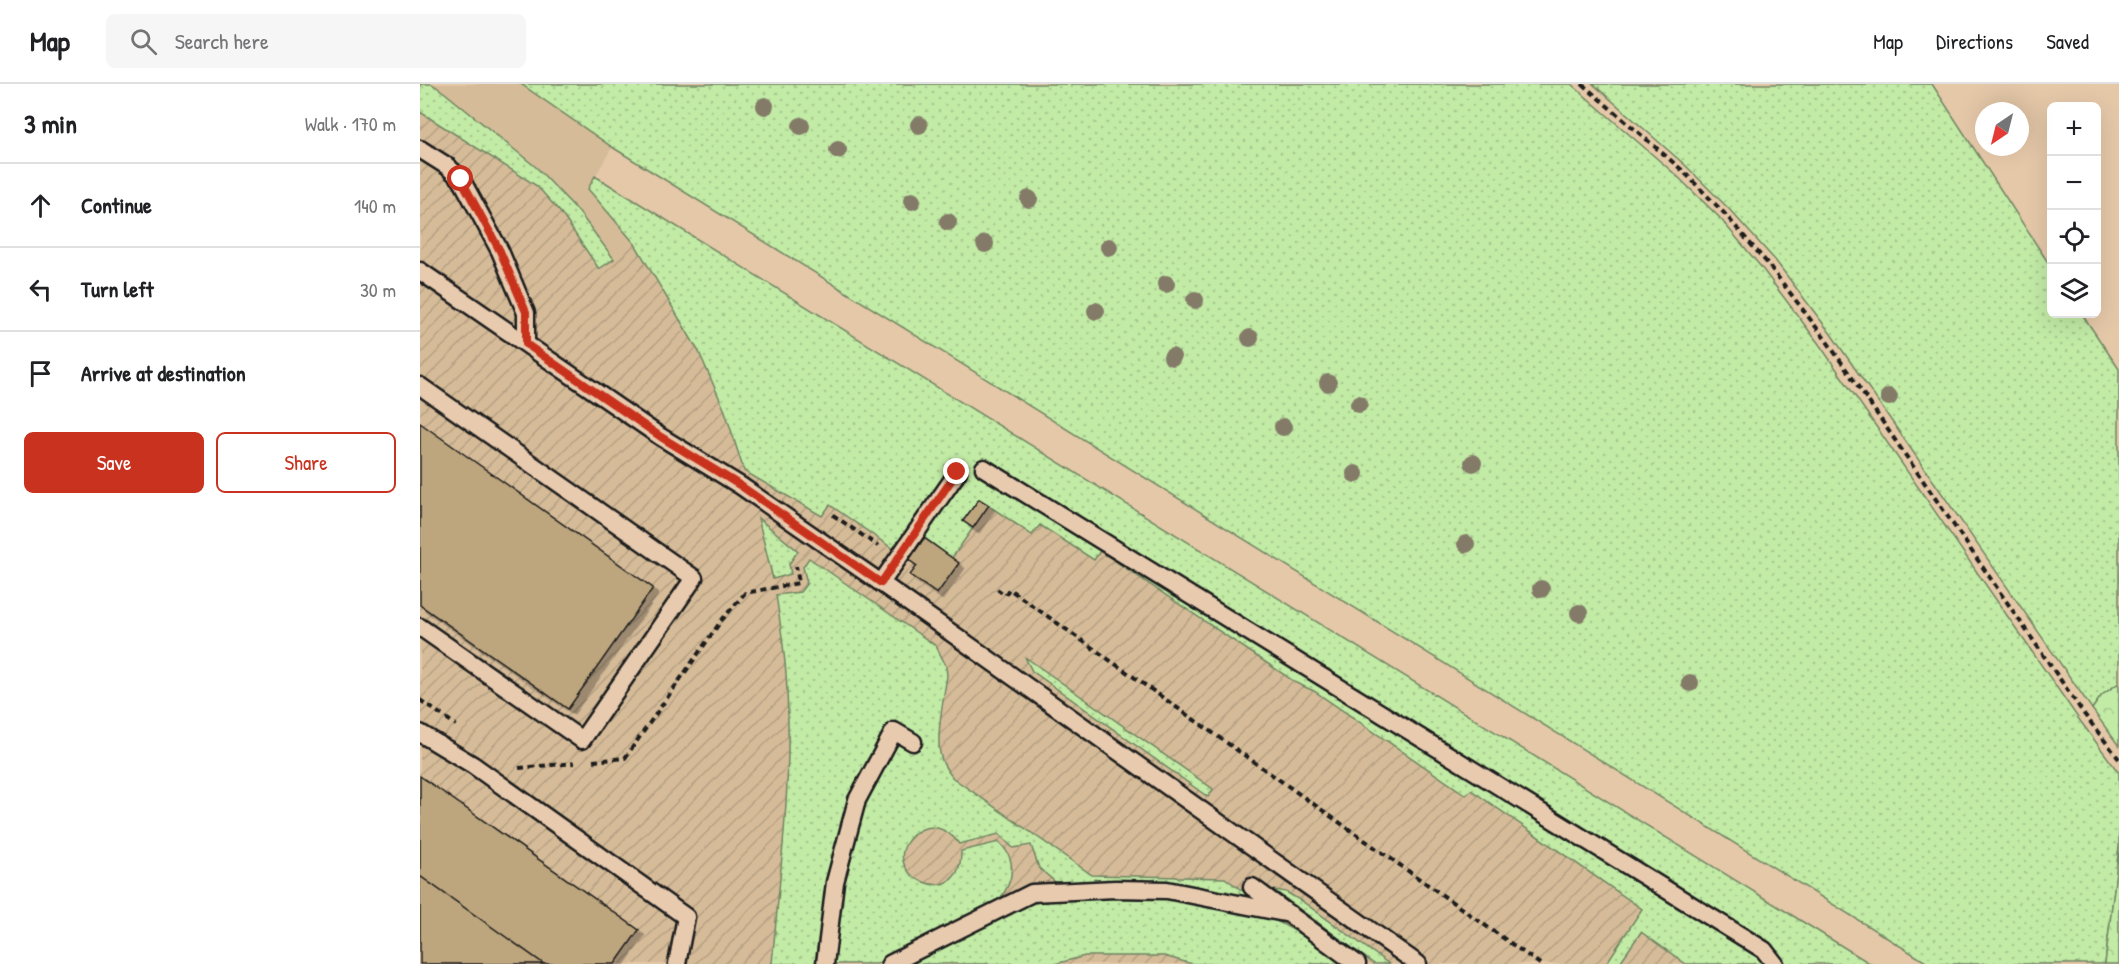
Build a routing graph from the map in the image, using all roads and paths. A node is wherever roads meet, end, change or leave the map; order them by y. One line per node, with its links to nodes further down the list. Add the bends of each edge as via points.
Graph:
1 (1582, 84): 17 (path, via 1682,170 1768,264 1826,340)
2 (420, 149): 4 (lane, via 461,179 500,251 526,312)
3 (420, 271): 4 (lane)
4 (526, 344): 10 (lane)
5 (420, 386): 14 (lane, via 694,578 582,740)
6 (984, 468): 26 (lane, via 1764,950)
7 (957, 472): 9 (lane)
8 (833, 515): 9 (path)
9 (898, 560): 10 (lane)
10 (881, 583): 24 (lane)
11 (997, 589): 25 (path, via 1005,595 1009,589)
12 (420, 627): 14 (lane)
13 (510, 669): 14 (lane)
14 (501, 683)
15 (420, 733): 20 (lane, via 473,765 686,917)
16 (913, 742): 21 (lane, via 894,731 857,800 835,882)
17 (2119, 759)
18 (1252, 887): 19 (lane)
19 (1290, 914): 22 (lane, via 1167,890 1032,893); 23 (lane)
20 (677, 964)
21 (825, 964)
22 (890, 964)
23 (1357, 964)
24 (1418, 964)
25 (1540, 964)
26 (1775, 964)

